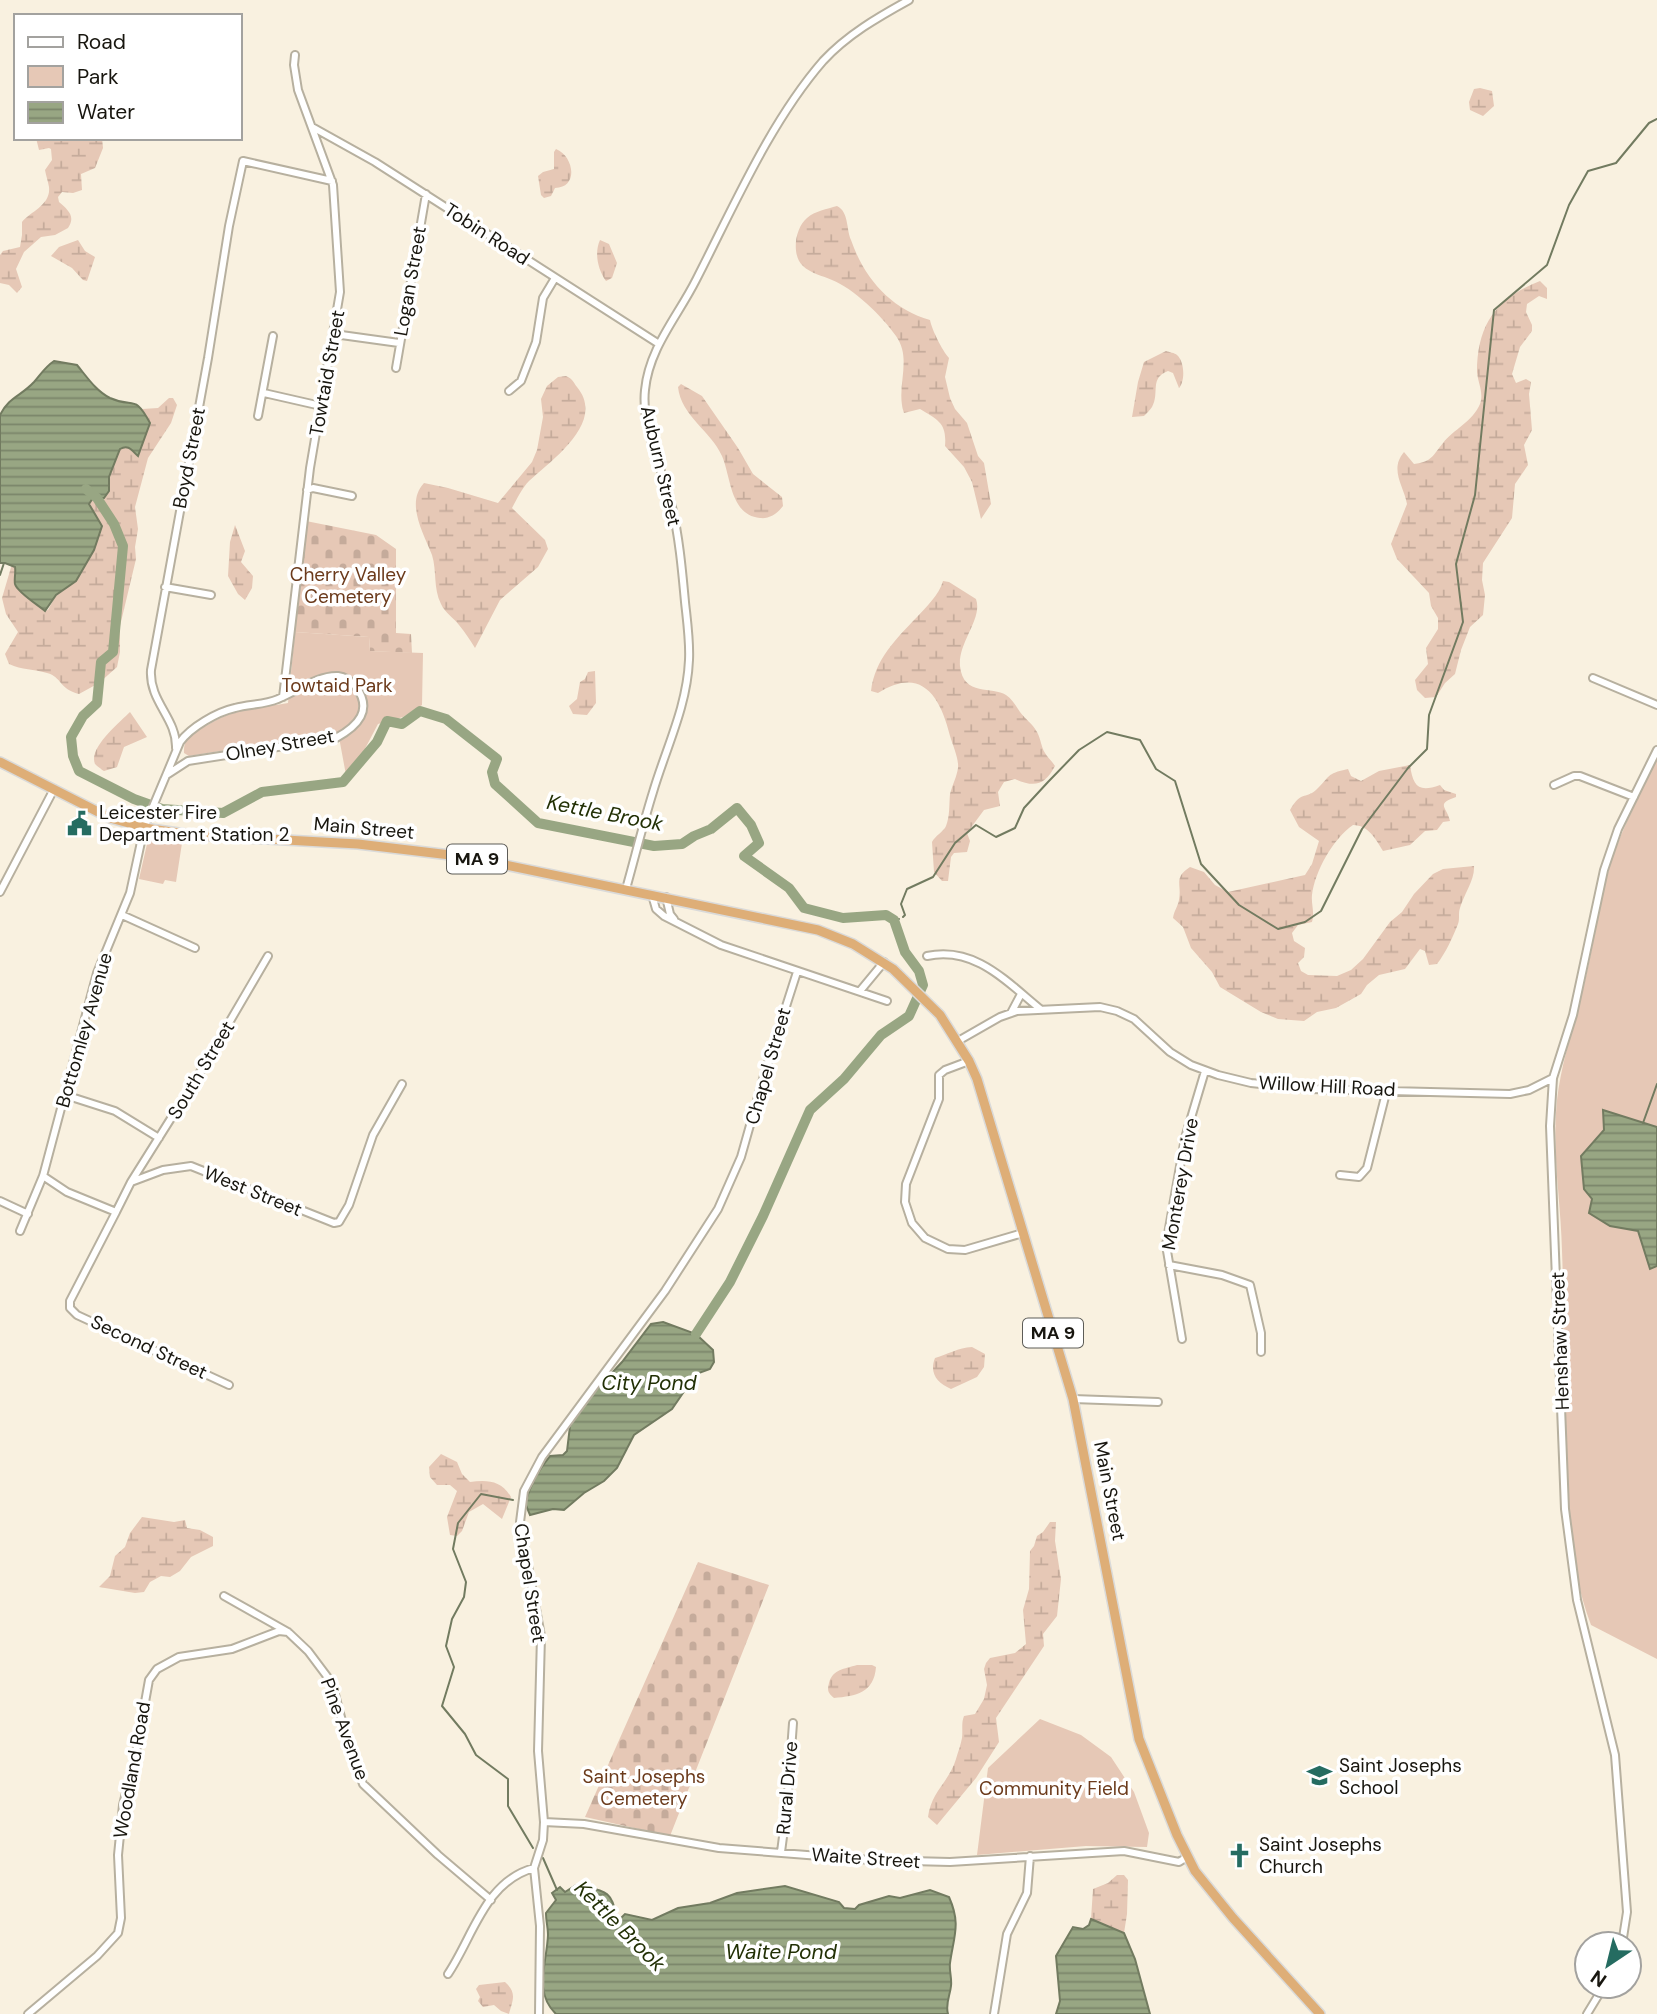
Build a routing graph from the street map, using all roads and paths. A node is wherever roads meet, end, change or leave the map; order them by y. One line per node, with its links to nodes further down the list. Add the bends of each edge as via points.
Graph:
1 (909, 0): 10 (street, Auburn Street, via 841,44 801,90)
2 (295, 55): 3 (street, Towtaid Street, via 298,90)
3 (314, 128): 4 (street, Towtaid Street); 5 (street, Tobin Road)
4 (332, 181): 7 (street, Towtaid Street, via 340,292); 18 (street, Boyd Street, via 243,161)
5 (426, 194): 6 (street, Tobin Road); 9 (street, Logan Street)
6 (555, 278): 10 (street, Tobin Road); 12 (street, via 543,298 536,342 521,381)
7 (334, 334): 9 (street); 14 (street, Towtaid Street)
8 (273, 336): 13 (street)
9 (399, 344): 11 (street, Logan Street)
10 (659, 344): 31 (street, Auburn Street, via 650,365 646,404 677,529 689,660 676,730 653,791)
11 (396, 368)
12 (509, 391)
13 (264, 393): 14 (street); 15 (street)
14 (321, 406): 16 (street, Towtaid Street)
15 (258, 416)
16 (307, 490): 17 (street); 21 (street, Towtaid Street)
17 (352, 496)
18 (165, 587): 19 (street); 23 (street, Boyd Street, via 150,681 174,730)
19 (211, 595)
20 (1593, 678): 22 (street)
21 (282, 697): 23 (street, Olney Street, via 223,712 190,732); 26 (street, Olney Street, via 340,676 355,686 365,709 346,731 330,740 188,761)
22 (1657, 705)
23 (176, 750): 26 (street, Bottomley Avenue)
24 (1657, 750): 29 (street, Henshaw Street)
25 (0, 762): 28 (highway, Main Street / MA 9)
26 (168, 774): 30 (street, Bottomley Avenue)
27 (1554, 785): 29 (street, via 1580,776)
28 (54, 789): 30 (highway, Main Street / MA 9, via 115,820); 32 (street)
29 (1634, 797): 50 (street, Henshaw Street, via 1604,870 1573,1015)
30 (144, 828): 31 (highway, Main Street / MA 9, via 420,851); 35 (street, Bottomley Avenue)
31 (626, 889): 33 (highway, Main Street / MA 9)
32 (0, 892)
33 (652, 895): 34 (highway, Main Street / MA 9); 36 (street, via 656,909)
34 (666, 897): 36 (street); 40 (highway, Main Street / MA 9, via 818,930)
35 (122, 915): 37 (street); 53 (street, Bottomley Avenue, via 97,974)
36 (675, 921): 41 (street)
37 (195, 948)
38 (268, 956): 54 (street, South Street)
39 (927, 956): 43 (street, via 945,953 971,959)
40 (884, 962): 42 (street); 47 (highway, Main Street / MA 9, via 923,996)
41 (797, 972): 42 (street); 72 (street, Chapel Street, via 741,1157 719,1209 665,1291 541,1457 524,1491 520,1522 541,1636 538,1751)
42 (860, 991): 44 (street)
43 (1021, 994): 45 (street); 46 (street)
44 (887, 1001)
45 (1039, 1008): 46 (street, Willow Hill Road); 49 (street, Willow Hill Road, via 1117,1011 1139,1023 1176,1056)
46 (1011, 1013): 47 (street, Willow Hill Road)
47 (958, 1041): 48 (highway, Main Street / MA 9)
48 (969, 1061): 62 (highway, Main Street / MA 9); 62 (street, via 939,1076 939,1099 906,1184 909,1215 925,1238 948,1249 965,1250)
49 (1205, 1071): 52 (street, Willow Hill Road, via 1271,1086); 63 (street, Monterey Drive, via 1180,1164 1166,1245)
50 (1553, 1078): 52 (street, Willow Hill Road, via 1510,1094); 78 (street, Henshaw Street, via 1550,1126 1565,1509 1577,1600 1615,1755 1627,1912)
51 (402, 1084): 57 (street, West Street, via 373,1135 339,1222 191,1166)
52 (1387, 1089): 55 (street, via 1367,1168 1359,1177)
53 (65, 1095): 54 (street, via 115,1111); 56 (street, Bottomley Avenue)
54 (159, 1138): 57 (street, South Street)
55 (1340, 1175)
56 (43, 1177): 59 (street); 60 (street, Bottomley Avenue)
57 (131, 1182): 59 (street)
58 (0, 1201): 60 (street)
59 (116, 1212): 66 (street, Second Street, via 70,1308)
60 (28, 1214): 61 (street, Bottomley Avenue)
61 (20, 1231)
62 (1023, 1233): 67 (highway, Main Street / MA 9)
63 (1169, 1265): 64 (street, Monterey Drive); 65 (street, via 1250,1285)
64 (1182, 1339)
65 (1261, 1352)
66 (229, 1385)
67 (1073, 1399): 68 (street); 75 (highway, Main Street / MA 9, via 1139,1739)
68 (1158, 1402)
69 (224, 1596): 70 (street, Pine Avenue)
70 (288, 1632): 77 (street, Pine Avenue, via 332,1683 363,1784); 80 (street, Woodland Road, via 279,1631 232,1649 179,1657 152,1675 146,1685 123,1805 118,1933)
71 (793, 1723): 73 (street, Rural Drive)
72 (544, 1822): 73 (street, Waite Street, via 584,1824 700,1846); 76 (street, Chapel Street)
73 (781, 1852): 74 (street, Waite Street, via 909,1862)
74 (1030, 1856): 75 (street, Waite Street, via 1124,1851 1179,1862); 82 (street, via 1026,1897 1005,1939)
75 (1187, 1857): 83 (highway, Main Street / MA 9, via 1233,1918)
76 (534, 1868): 77 (street, via 509,1880); 81 (street, Chapel Street, via 540,1926)
77 (491, 1900): 79 (street)
78 (1624, 1930)
79 (449, 1974)
80 (29, 2014)
81 (539, 2014)
82 (994, 2014)
83 (1320, 2014)

